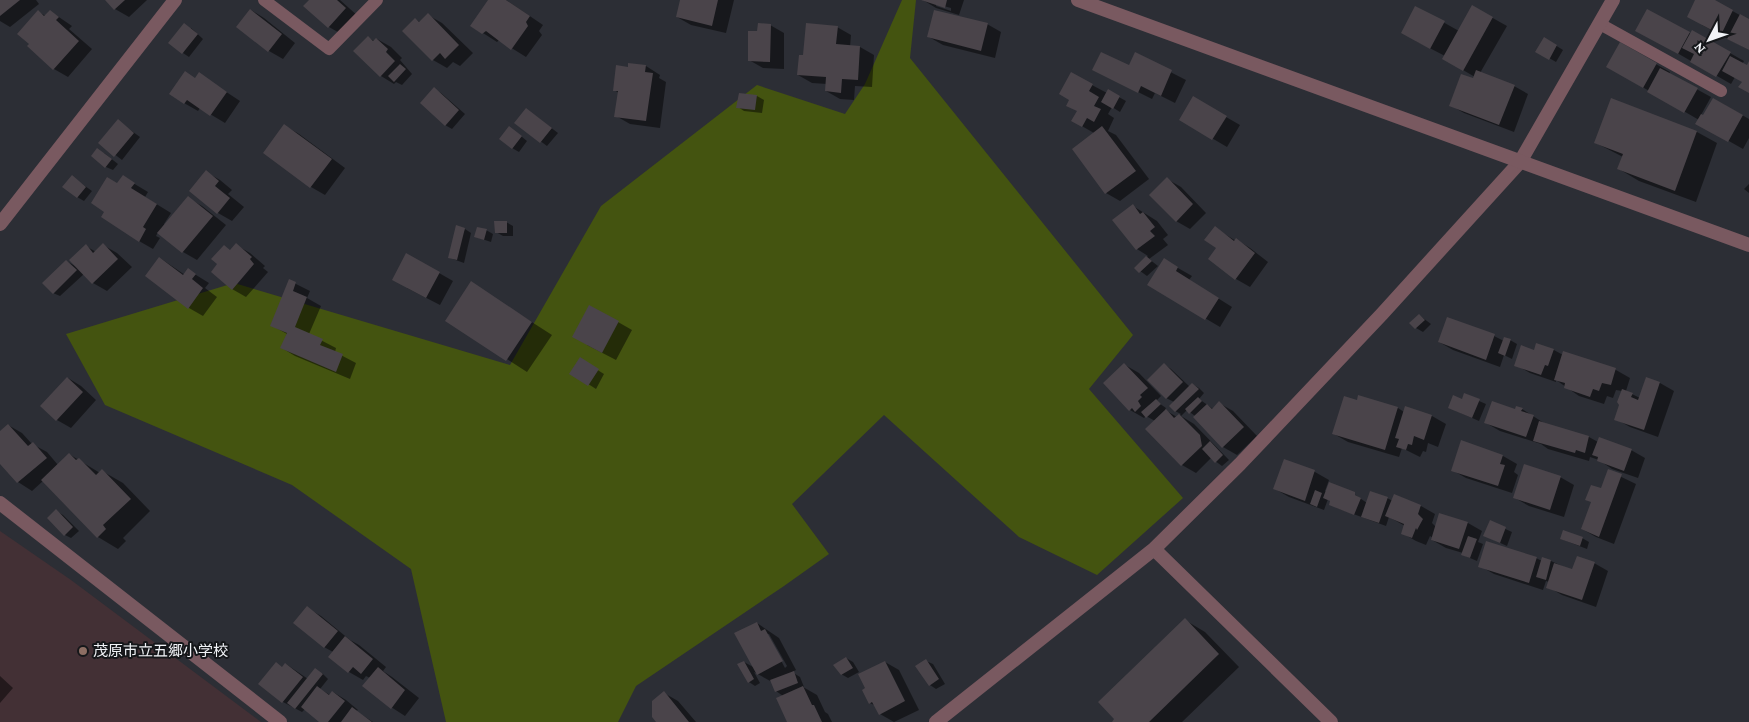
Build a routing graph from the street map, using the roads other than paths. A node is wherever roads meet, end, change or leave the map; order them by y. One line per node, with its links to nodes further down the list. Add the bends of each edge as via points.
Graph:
1 (175, 0): 9 (street)
2 (264, 0): 3 (lane, via 329,49)
3 (377, 0)
4 (1078, 0): 8 (street)
5 (1613, 0): 6 (street)
6 (1600, 24): 7 (lane); 8 (street)
7 (1721, 90)
8 (1520, 162): 10 (street); 12 (street, via 1367,330)
9 (0, 224)
10 (1749, 245)
11 (0, 503): 13 (street)
12 (1154, 549): 14 (street); 15 (street)
13 (280, 722)
14 (936, 722)
15 (1331, 722)

